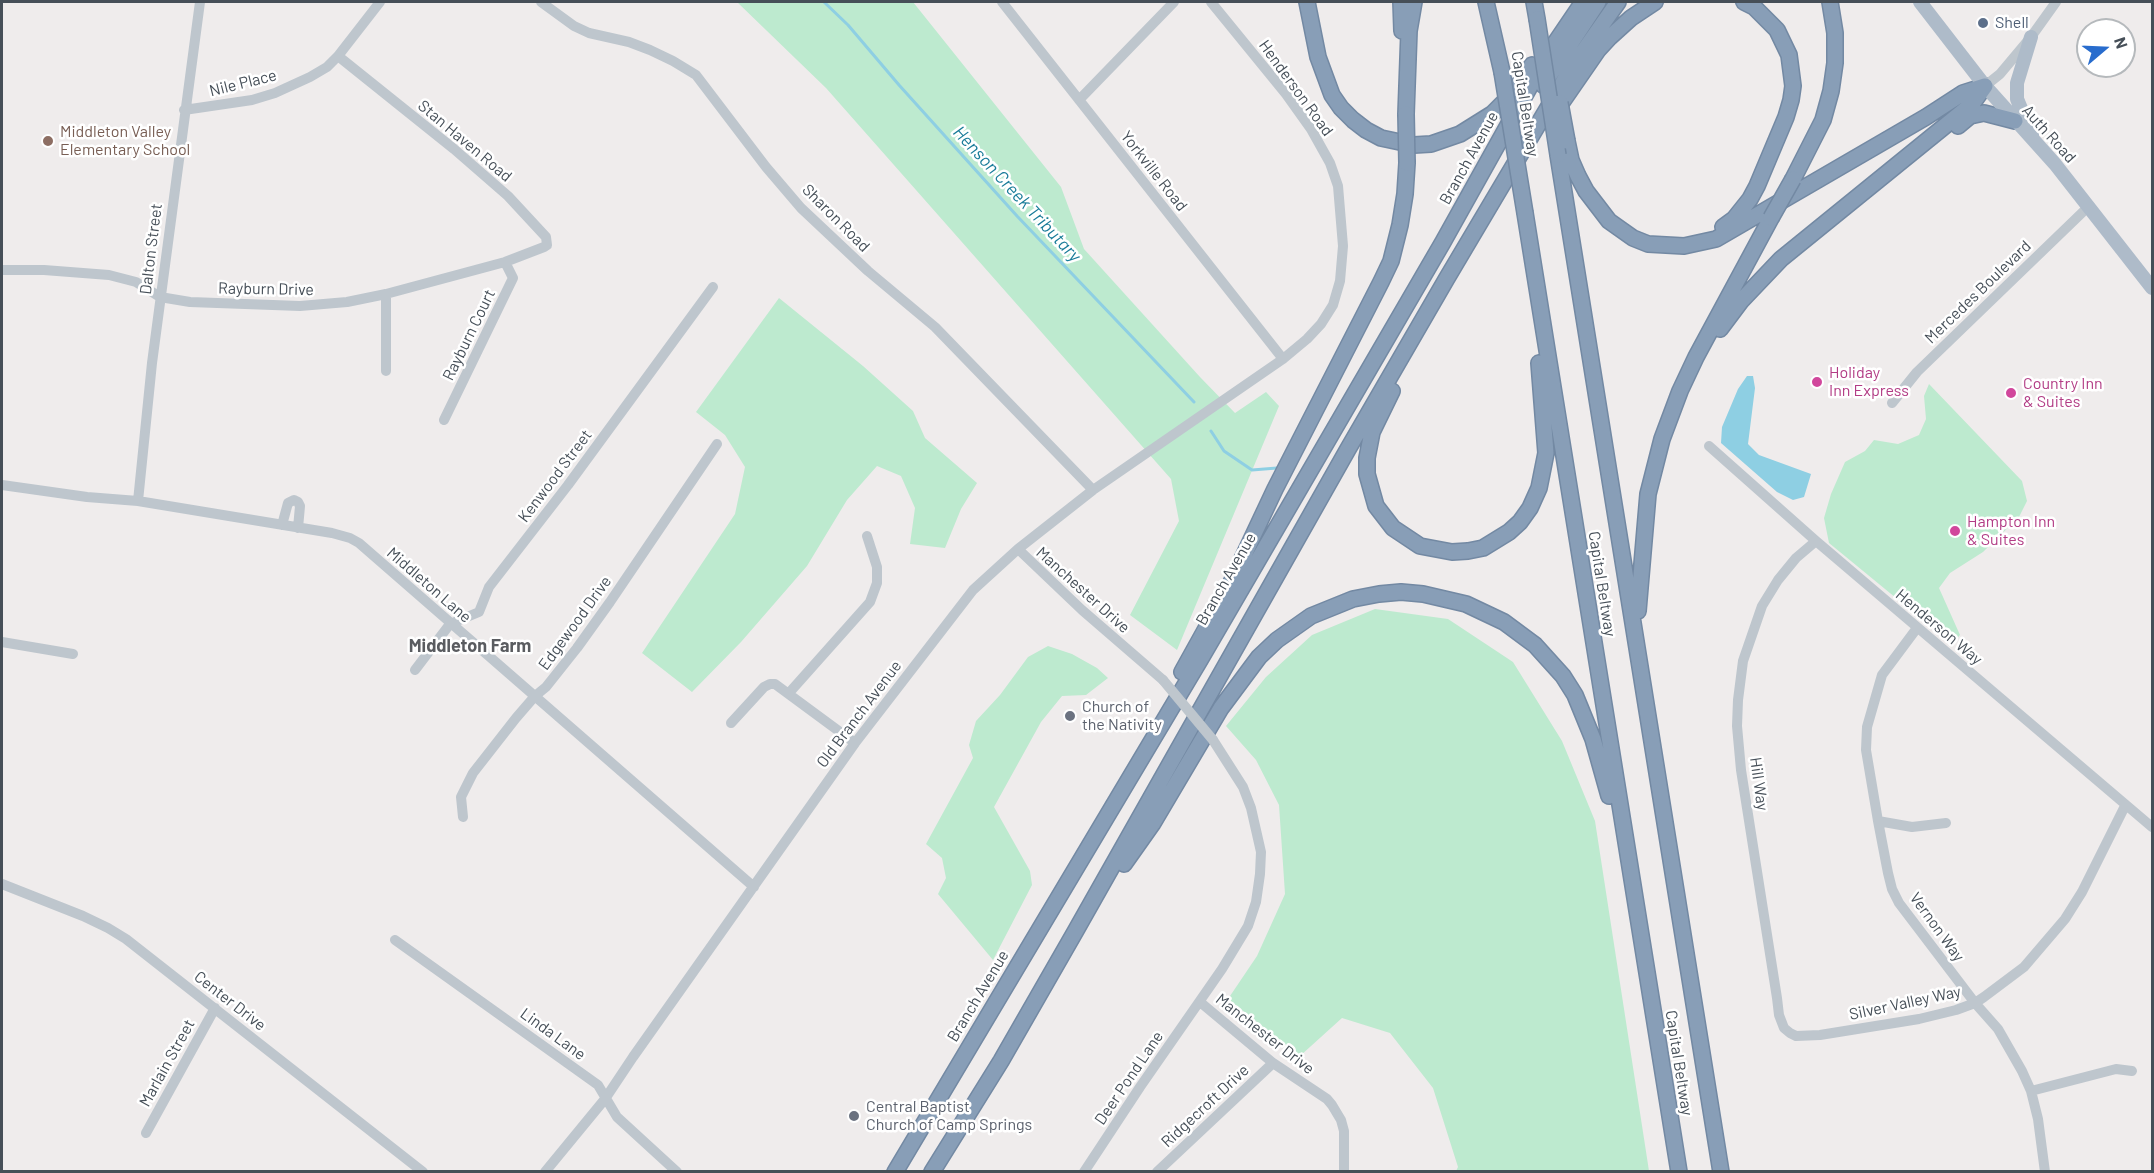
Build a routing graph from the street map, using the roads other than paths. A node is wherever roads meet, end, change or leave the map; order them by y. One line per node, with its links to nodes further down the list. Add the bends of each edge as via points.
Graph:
1 (200, 2): 25 (street, Dalton Street)
2 (380, 2): 22 (street, Nile Place)
3 (542, 2): 51 (street, Sharon Road, via 574,26 640,46 696,75 801,208 935,327)
4 (1002, 2): 24 (street, Yorkville Road)
5 (1174, 2): 24 (street)
6 (1211, 2): 44 (street, Henderson Road, via 1311,129 1338,186 1343,246 1333,305 1307,339)
7 (1307, 2): 11 (highway, via 1318,57 1341,108 1373,134 1414,145 1445,140 1492,114 1513,93)
8 (1401, 2): 26 (highway)
9 (1414, 2): 26 (highway)
10 (1488, 2): 32 (highway, Capital Beltway, bridge)
11 (1577, 2)
12 (1583, 2): 33 (highway, Branch Avenue, via 1549,52)
13 (1598, 2): 33 (highway)
14 (1618, 2): 30 (highway, via 1570,69)
15 (1655, 2): 30 (highway, via 1631,18 1598,50)
16 (1744, 2): 34 (highway, via 1767,18 1783,41 1792,70 1791,100 1757,186 1743,209 1719,230)
17 (1830, 2): 43 (highway, bridge, via 1835,53 1823,120)
18 (1920, 2): 23 (main road, Auth Road)
19 (2056, 2): 21 (street)
20 (1538, 8): 34 (highway, bridge, via 1571,160 1586,191 1609,221 1633,238 1648,244); 60 (highway, Capital Beltway, bridge)
21 (2031, 37): 23 (street); 28 (main road, via 2016,83 2017,99)
22 (338, 56): 25 (street, Nile Place, via 319,72 275,93 234,104); 35 (street, Stan Haven Road, via 523,210 547,240 541,250)
23 (1985, 86): 27 (main road, Auth Road); 29 (highway, via 1972,104); 34 (highway, via 1963,93 1716,239)
24 (1078, 100): 44 (street, Yorkville Road)
25 (184, 110): 42 (street, Dalton Street)
26 (1406, 114): 68 (highway, bridge, via 1405,194 1390,261 1228,588)
27 (2015, 121): 28 (main road, Auth Road); 29 (highway, via 1984,113 1970,116 1916,158)
28 (2036, 142): 31 (main road, Auth Road)
29 (1895, 166): 43 (highway, via 1781,259)
30 (1497, 193): 38 (highway)
31 (2088, 207): 40 (main road, Auth Road); 46 (street, Mercedes Boulevard, via 1917,372)
32 (1525, 213): 38 (highway, via 1545,428 1544,469 1520,522 1483,548 1452,552 1420,546 1393,528 1377,506 1367,474 1372,432); 76 (highway, Capital Beltway)
33 (1443, 242): 68 (highway, Branch Avenue)
34 (1684, 246)
35 (530, 254): 36 (street, Rayburn Drive)
36 (505, 262): 41 (street, Rayburn Drive); 47 (street, Rayburn Court, via 513,278)
37 (2, 270): 42 (street, Rayburn Drive, via 109,275 136,282)
38 (1447, 278): 77 (highway)
39 (713, 287): 58 (street, Kenwood Street, via 489,587 479,612)
40 (2152, 288)
41 (386, 294): 42 (street, Rayburn Drive, via 300,306); 45 (street)
42 (160, 297): 52 (street, Dalton Street)
43 (1696, 357): 60 (highway, via 1662,439 1648,494)
44 (1282, 359): 51 (street, Old Branch Avenue)
45 (386, 371)
46 (1892, 403)
47 (444, 420)
48 (717, 444): 65 (street, Edgewood Drive, via 610,602 563,666)
49 (1709, 446): 56 (street, Henderson Way)
50 (2, 485): 52 (street, Middleton Lane)
51 (1093, 490): 57 (street, Old Branch Avenue)
52 (138, 501): 53 (street, Middleton Lane)
53 (282, 525): 54 (street, Middleton Lane); 54 (street, via 288,502 294,500 300,506)
54 (298, 528): 58 (street, Middleton Lane, via 342,535 358,543)
55 (867, 536): 64 (street, via 877,567 877,583 870,602)
56 (1816, 541): 59 (street, Henderson Way); 82 (street, Hill Way, via 1796,558 1762,606 1740,673 1737,726 1779,1016 1790,1033)
57 (1018, 549): 67 (street, Old Branch Avenue, via 973,590); 79 (street, Manchester Drive, bridge, via 1163,680 1213,740 1243,787 1261,852 1256,902 1248,926)
58 (450, 624): 63 (street); 65 (street, Middleton Lane)
59 (1917, 628): 69 (street, Henderson Way); 71 (street, Vernon Way, via 1882,675 1868,727 1866,750)
60 (1635, 629): 101 (highway, Capital Beltway)
61 (2, 642): 62 (street)
62 (73, 654)
63 (415, 670)
64 (789, 693): 66 (street, via 770,684); 67 (street)
65 (535, 696): 70 (street, Edgewood Drive, via 473,773 461,797); 75 (street, Middleton Lane)
66 (731, 723)
67 (855, 742): 75 (street, Old Branch Avenue)
68 (1124, 786): 88 (highway, Branch Avenue)
69 (2126, 806): 73 (street, Henderson Way); 80 (street, Silver Valley Way, via 2065,919 2024,967)
70 (464, 817)
71 (1878, 821): 72 (street, via 1912,827); 80 (street, Vernon Way, via 1892,889 1899,903)
72 (1946, 823)
73 (2152, 827)
74 (2, 884): 81 (street, Center Drive, via 108,928)
75 (754, 887): 87 (street, Old Branch Avenue)
76 (1633, 891): 77 (highway, via 1593,739 1575,695 1550,661 1520,632 1475,607 1423,594 1379,594 1353,598 1311,616 1259,657 1221,708 1153,823); 100 (highway, Capital Beltway)
77 (1076, 932): 83 (highway)
78 (395, 940): 87 (street, Linda Lane, via 598,1085)
79 (1200, 1002): 84 (street, Manchester Drive); 97 (street, Deer Pond Lane)
80 (1975, 1003): 82 (street, Silver Valley Way, via 1919,1019); 86 (street, Vernon Way, via 2010,1047)
81 (215, 1008): 89 (street, Marlain Street); 90 (street, Center Drive)
82 (1805, 1037)
83 (1001, 1061): 95 (highway); 96 (highway)
84 (1273, 1063): 98 (street, Ridgecroft Drive); 99 (street, Manchester Drive, via 1332,1105 1344,1131)
85 (2132, 1071): 86 (street, via 2116,1069)
86 (2031, 1091): 102 (street, Vernon Way)
87 (605, 1099): 91 (street, Old Branch Avenue); 92 (street, Linda Lane, via 617,1116)
88 (933, 1106): 93 (highway, via 922,1116); 94 (highway, Branch Avenue)
89 (146, 1133)
90 (423, 1172)
91 (544, 1172)
92 (677, 1172)
93 (887, 1172)
94 (895, 1172)
95 (932, 1172)
96 (944, 1172)
97 (1084, 1172)
98 (1157, 1172)
99 (1344, 1172)
100 (1679, 1172)
101 (1721, 1172)
102 (2045, 1172)

